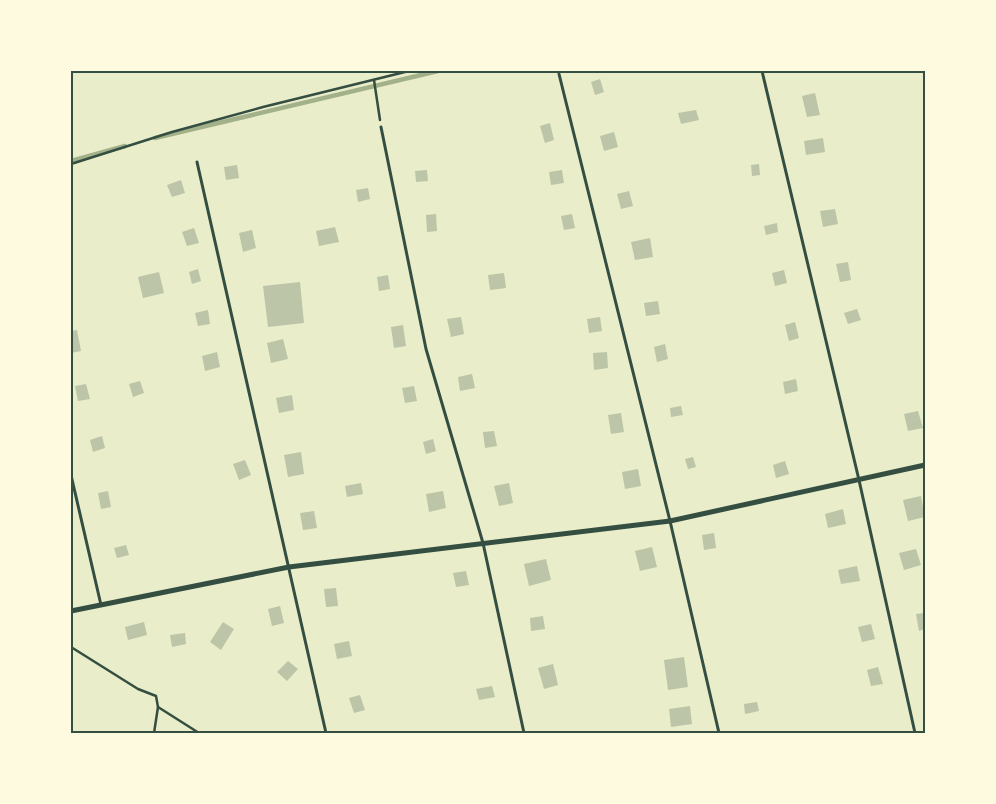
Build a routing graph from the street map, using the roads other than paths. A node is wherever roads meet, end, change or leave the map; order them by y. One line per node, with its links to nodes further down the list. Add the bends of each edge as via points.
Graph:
1 (762, 71): 7 (lane)
2 (559, 74): 8 (lane)
3 (381, 127): 9 (lane, via 426,349)
4 (196, 162): 10 (lane)
5 (925, 465): 7 (street)
6 (71, 475): 11 (lane)
7 (859, 480): 8 (street); 16 (lane)
8 (670, 521): 9 (street); 15 (lane)
9 (483, 543): 10 (street); 14 (lane)
10 (289, 567): 11 (street); 13 (lane)
11 (101, 605): 12 (street)
12 (71, 611)
13 (326, 733)
14 (524, 733)
15 (719, 733)
16 (915, 733)

